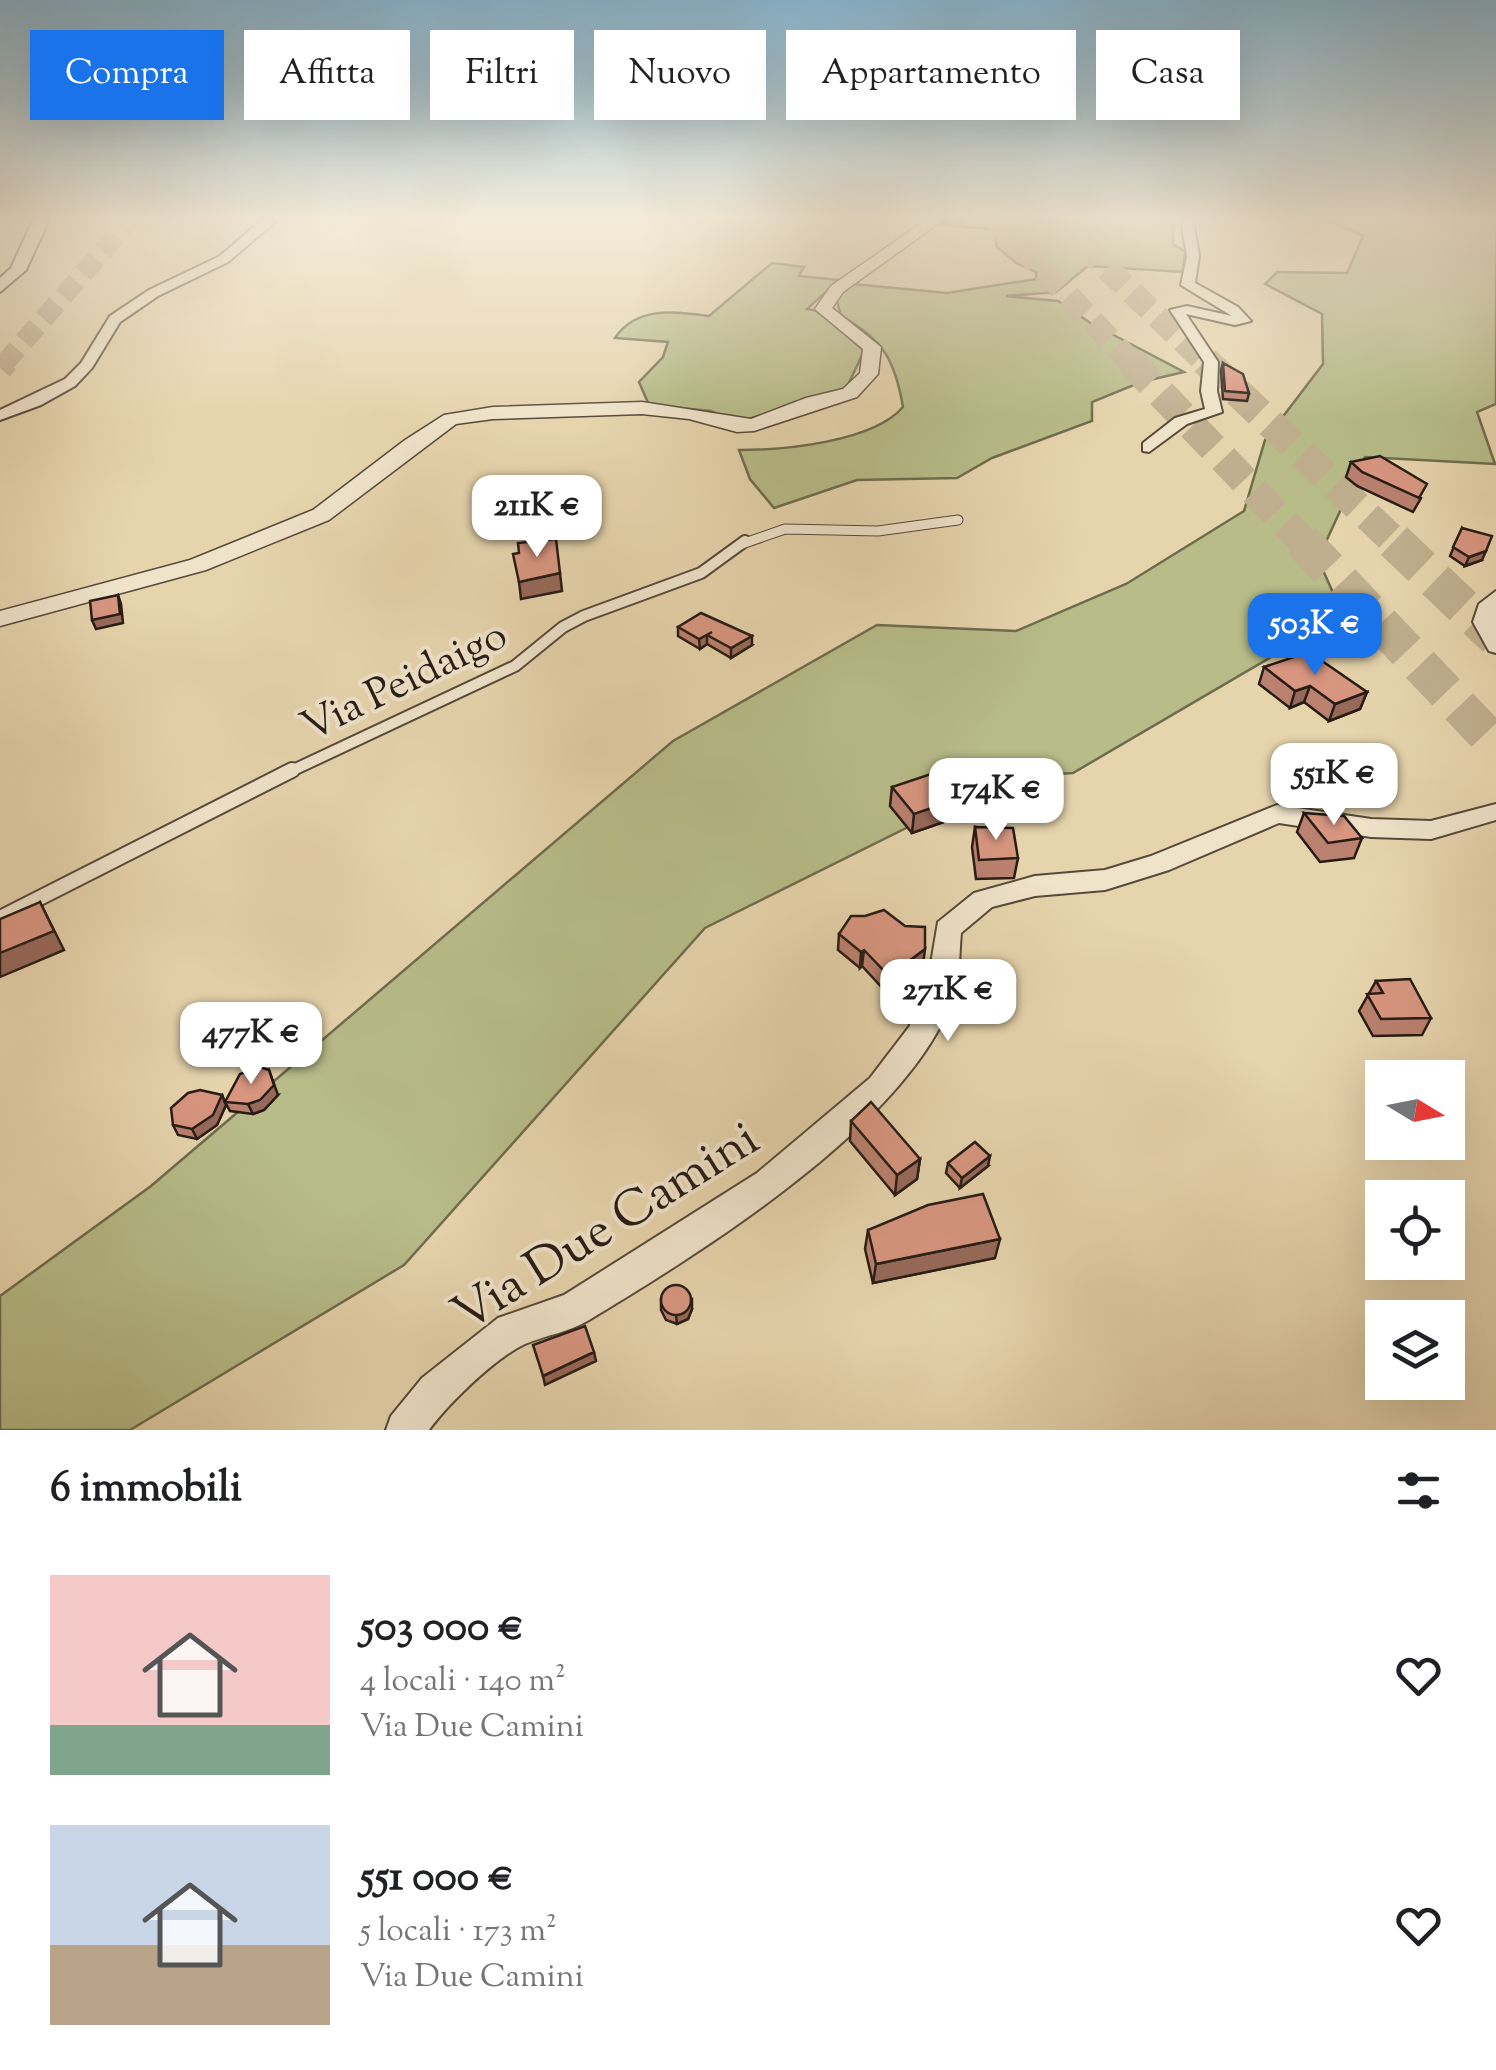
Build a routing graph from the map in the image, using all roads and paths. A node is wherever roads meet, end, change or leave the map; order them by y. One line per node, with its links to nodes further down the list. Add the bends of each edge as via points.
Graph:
1 (163, 287): 4 (street, via 99,337 87,366 61,387)
2 (840, 287): 8 (street, via 823,309 872,348 869,374 850,393 737,426 642,408 452,419 320,515 198,565)
3 (1191, 287): 5 (street, via 1244,321 1177,310 1211,362 1214,412 1181,421)
4 (0, 415)
5 (1149, 447)
6 (958, 520): 11 (lane, Via Peidaigo, via 878,531 784,529 750,538 701,573 584,616 515,666 207,810)
7 (1496, 597): 9 (street, via 1482,622)
8 (0, 619)
9 (1496, 647)
10 (1496, 812): 12 (street, Via Due Camini, via 1432,830 1277,814 1105,880 1035,886 983,900 948,929 940,993 919,1036 881,1087 769,1184 573,1310 511,1330 435,1391)
11 (0, 918)
12 (404, 1430)

